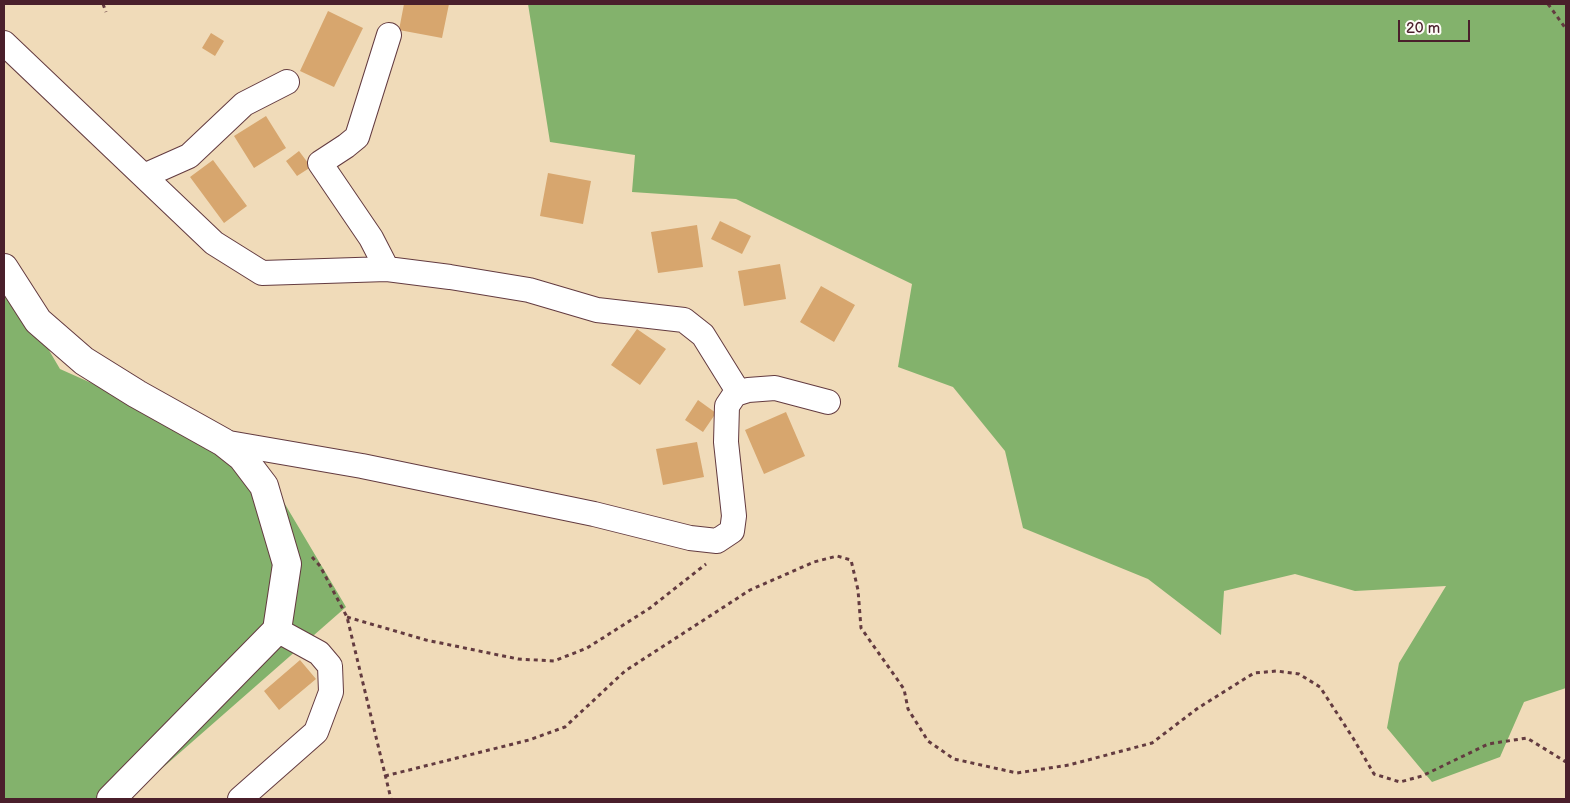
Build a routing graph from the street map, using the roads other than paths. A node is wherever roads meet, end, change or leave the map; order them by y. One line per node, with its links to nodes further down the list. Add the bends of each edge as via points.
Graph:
1 (389, 35): 6 (street, via 357,137 320,163 371,238)
2 (4, 43): 4 (street)
3 (288, 82): 4 (street, via 244,104 189,156)
4 (144, 176): 6 (street, via 214,243 262,273)
5 (4, 268): 9 (street, via 38,321 84,361)
6 (387, 269): 7 (street, via 529,290 597,310 684,320 704,335)
7 (739, 393): 8 (street, via 775,388); 9 (street, via 727,406 726,442 734,516 732,531 717,541 690,538 594,514 382,470)
8 (828, 402)
9 (223, 442): 10 (street, via 242,457 264,486 287,564)
10 (276, 630): 11 (street); 12 (street, via 319,653 330,666 331,692 316,732)
11 (111, 799)
12 (240, 799)

